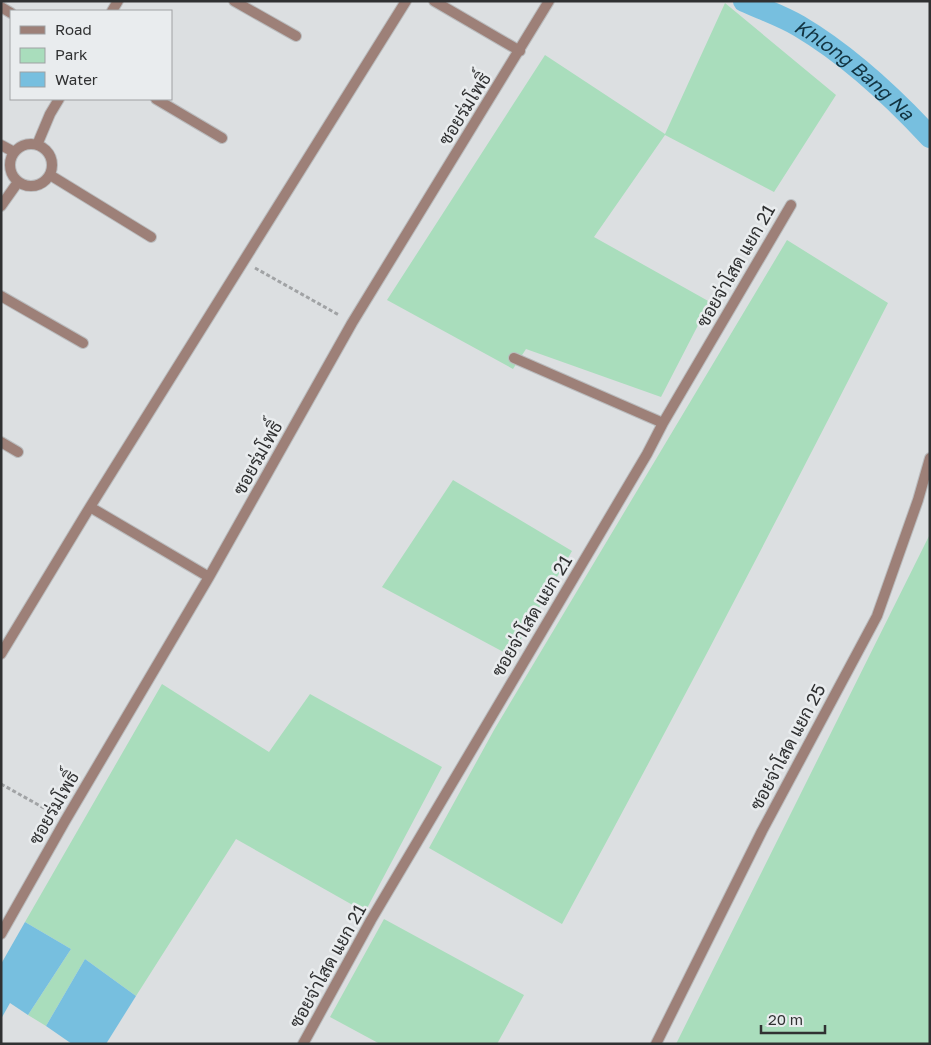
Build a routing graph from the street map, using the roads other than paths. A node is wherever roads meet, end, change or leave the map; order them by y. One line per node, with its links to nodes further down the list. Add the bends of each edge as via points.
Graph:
1 (234, 1): 5 (street)
2 (406, 1): 25 (street)
3 (434, 1): 6 (street)
4 (549, 1): 6 (street, ซอยร่มโพธิ์)
5 (296, 36)
6 (520, 51): 26 (street, ซอยร่มโพธิ์, via 352,323)
7 (58, 100): 11 (street)
8 (158, 100): 9 (street)
9 (222, 138)
10 (1, 145): 12 (street)
11 (37, 145): 12 (street, via 26,144); 13 (street, via 46,150 53,162)
12 (14, 152): 14 (street, via 10,166)
13 (50, 176): 14 (street, via 34,187); 17 (street)
14 (18, 182): 16 (street)
15 (790, 205): 21 (street, ซอยจ่าโสด แยก 21)
16 (1, 206)
17 (150, 237)
18 (1, 296): 19 (street)
19 (83, 343)
20 (514, 358): 21 (street)
21 (663, 423): 29 (street, ซอยจ่าโสด แยก 21, via 371,920)
22 (1, 442): 23 (street)
23 (18, 452)
24 (930, 458): 30 (street, ซอยจ่าโสด แยก 25, via 876,616 762,831)
25 (90, 507): 26 (street); 27 (street)
26 (209, 577): 28 (street, ซอยร่มโพธิ์)
27 (1, 654)
28 (1, 934)
29 (303, 1044)
30 (656, 1044)

